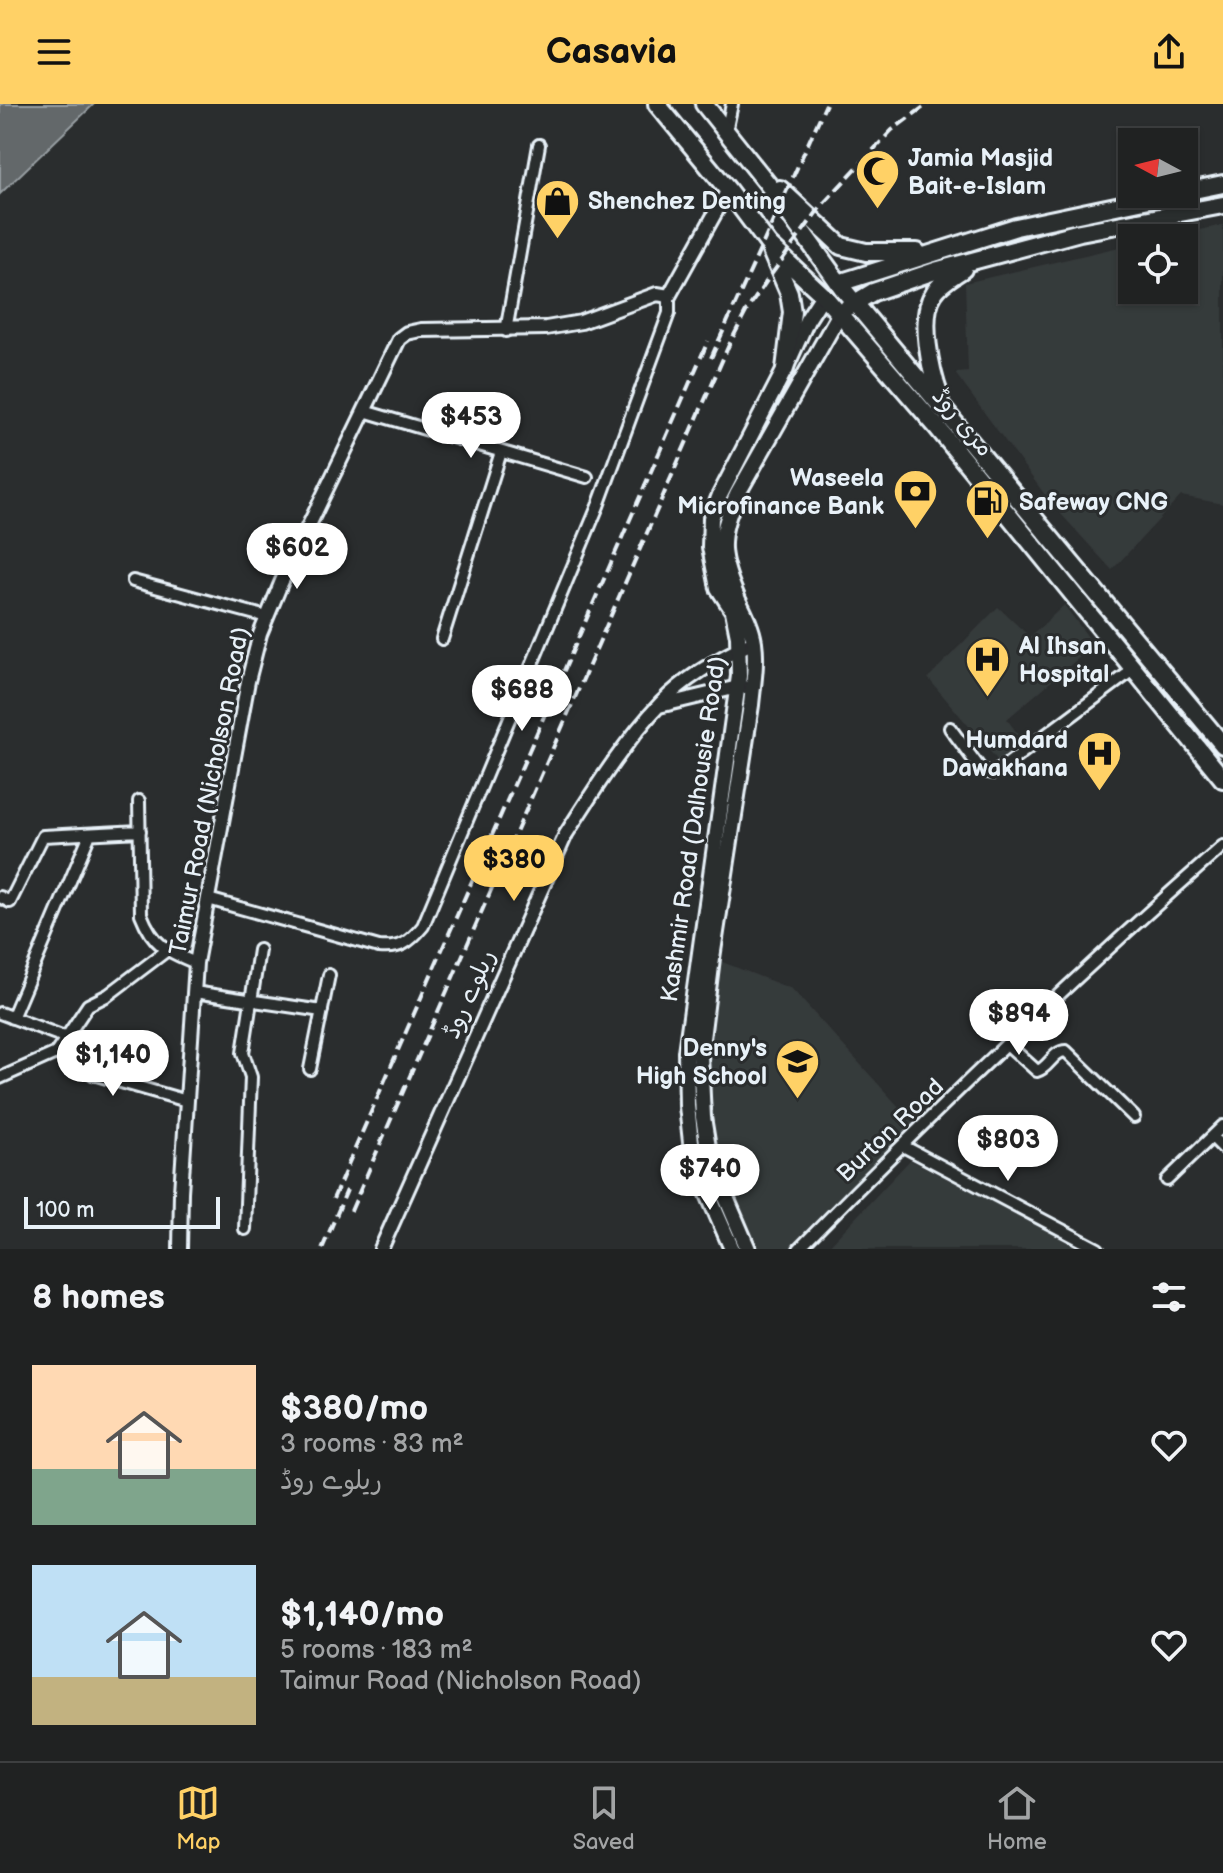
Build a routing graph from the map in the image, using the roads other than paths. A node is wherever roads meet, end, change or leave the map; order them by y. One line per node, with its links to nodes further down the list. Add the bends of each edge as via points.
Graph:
1 (657, 104): 9 (main road, مری روڈ)
2 (704, 104): 4 (main road, مری روڈ)
3 (732, 104): 4 (street)
4 (726, 132): 6 (main road, مری روڈ)
5 (539, 145): 20 (street)
6 (746, 158): 13 (main road, via 841,246 866,252); 15 (main road, مری روڈ)
7 (1223, 184): 8 (main road)
8 (1198, 189)
9 (728, 190): 12 (main road, مری روڈ); 17 (street)
10 (1223, 205): 14 (main road, via 1080,232)
11 (1118, 206): 13 (main road, via 1016,227)
12 (769, 245): 16 (main road, مری روڈ); 21 (main road, via 792,312)
13 (935, 252): 15 (main road)
14 (978, 260): 18 (main road); 22 (main road, via 934,291 929,302 930,355)
15 (839, 283): 18 (main road, مری روڈ)
16 (823, 295): 19 (main road, مری روڈ); 21 (main road, Kashmir Road (Dalhousie Road))
17 (669, 296): 20 (street, Taimur Road (Nicholson Road), via 657,294 581,322); 42 (street, via 669,313 598,506 423,926 398,949 379,947)
18 (855, 302): 19 (main road); 22 (main road, مری روڈ)
19 (840, 313): 29 (main road, Kashmir Road (Dalhousie Road), via 724,524 724,558); 31 (main road, مری روڈ)
20 (506, 331): 23 (street, Taimur Road (Nicholson Road), via 407,333 399,339)
21 (785, 369): 30 (main road, Kashmir Road (Dalhousie Road), via 711,518 718,588 733,611)
22 (943, 407): 35 (main road, مری روڈ)
23 (364, 411): 24 (street); 27 (street, Taimur Road (Nicholson Road))
24 (501, 452): 25 (street); 28 (street)
25 (587, 477)
26 (133, 581): 27 (street)
27 (267, 617): 42 (street, Taimur Road (Nicholson Road), via 248,681)
28 (442, 639)
29 (754, 642): 30 (street, ریلوے روڈ); 32 (main road, Kashmir Road (Dalhousie Road))
30 (740, 648): 32 (main road, Kashmir Road (Dalhousie Road)); 33 (street, ریلوے روڈ)
31 (1134, 669): 34 (street, via 995,773 982,771); 36 (main road, مری روڈ)
32 (745, 688): 33 (street); 67 (main road, Kashmir Road (Dalhousie Road), via 686,1052 692,1151); 68 (main road, Kashmir Road (Dalhousie Road), via 700,1055 710,1160)
33 (659, 706): 66 (street, ریلوے روڈ, via 566,834)
34 (950, 728)
35 (1223, 745)
36 (1223, 779)
37 (139, 801): 38 (street)
38 (140, 831): 39 (street); 44 (street, via 141,914)
39 (90, 834): 41 (street, via 43,836 10,902); 51 (street)
40 (1223, 846): 53 (street, Burton Road)
41 (0, 897)
42 (208, 899): 45 (street, Taimur Road (Nicholson Road))
43 (259, 950): 48 (street)
44 (166, 951): 45 (street); 52 (street, via 88,1005)
45 (196, 963): 47 (street, Taimur Road (Nicholson Road))
46 (329, 975): 49 (street)
47 (194, 992): 48 (street); 57 (street, Taimur Road (Nicholson Road))
48 (251, 1000): 49 (street); 64 (street, via 243,1053 251,1077)
49 (322, 1011): 55 (street)
50 (0, 1013): 51 (street)
51 (12, 1018): 52 (street)
52 (67, 1038): 54 (street)
53 (1008, 1045): 58 (street, via 1037,1071 1062,1050 1071,1054); 61 (street, Burton Road)
54 (56, 1053): 56 (street); 57 (street, via 93,1074)
55 (310, 1069)
56 (0, 1078)
57 (187, 1101): 65 (street, Taimur Road (Nicholson Road))
58 (1134, 1117)
59 (1223, 1126): 60 (street)
60 (1212, 1137): 62 (street); 63 (street)
61 (903, 1146): 69 (street, Burton Road); 70 (street)
62 (1223, 1148)
63 (1167, 1180)
64 (245, 1229)
65 (180, 1249)
66 (381, 1249)
67 (732, 1249)
68 (748, 1249)
69 (799, 1249)
70 (1098, 1249)

